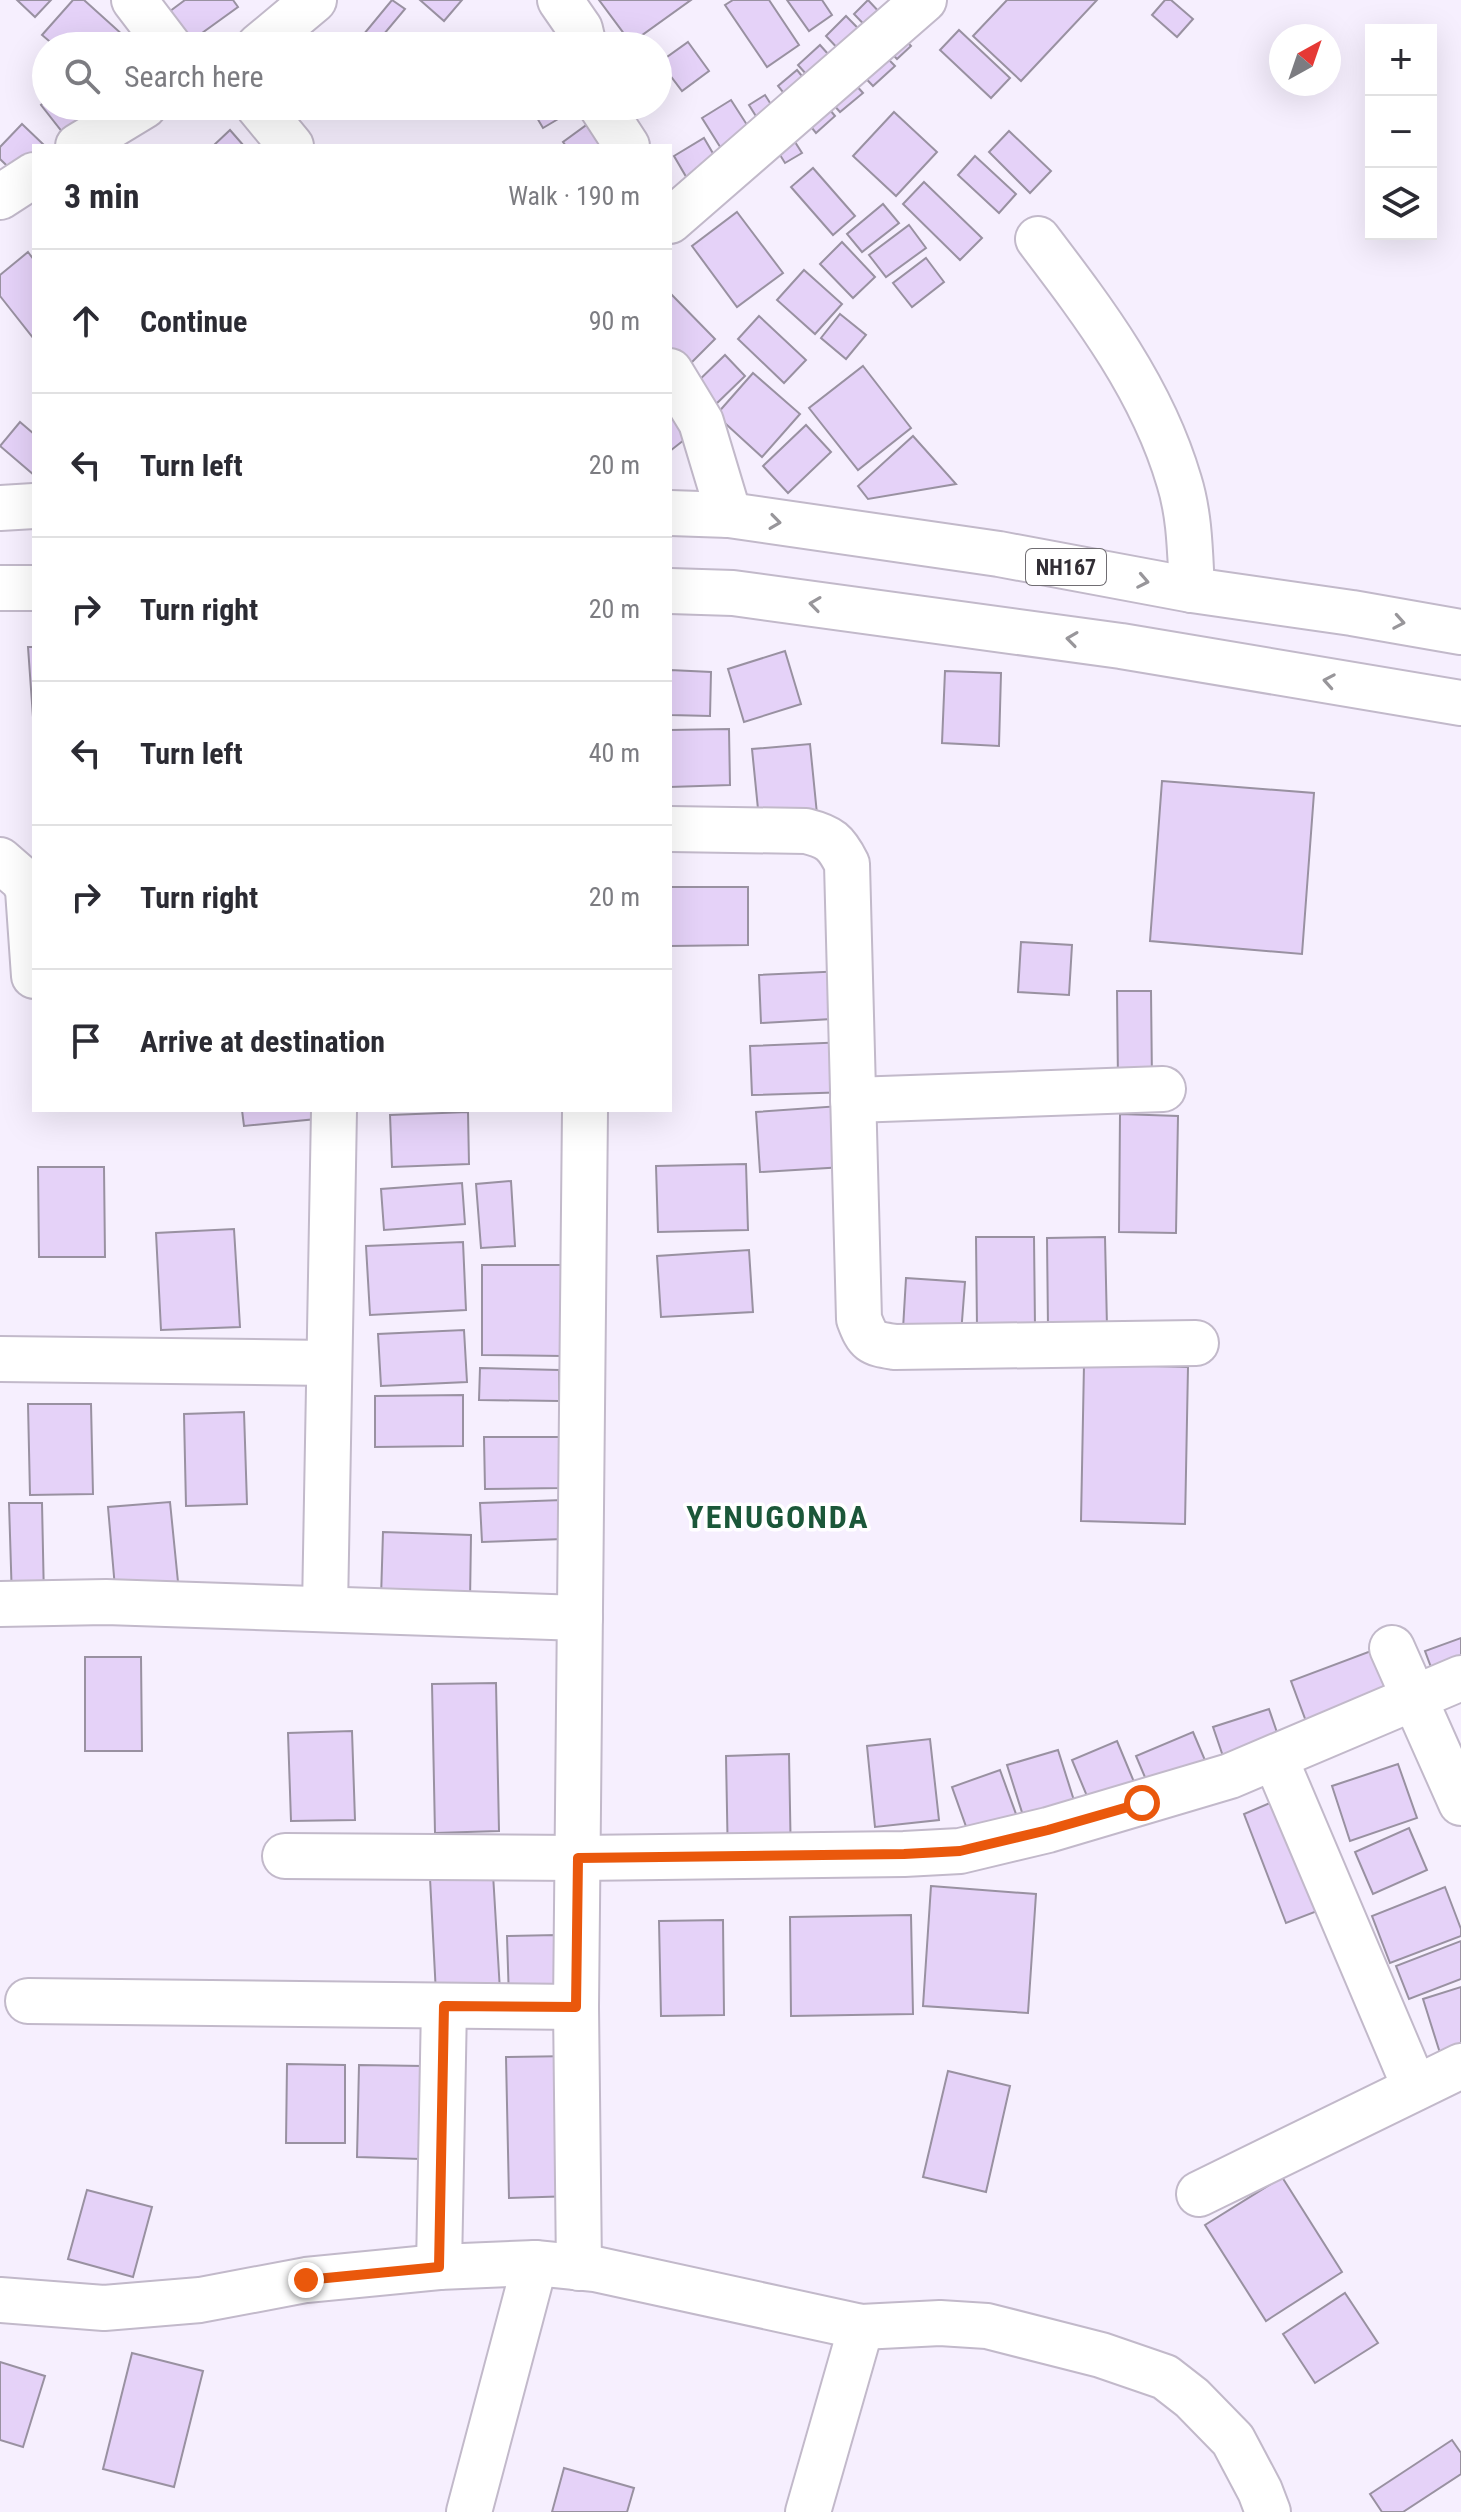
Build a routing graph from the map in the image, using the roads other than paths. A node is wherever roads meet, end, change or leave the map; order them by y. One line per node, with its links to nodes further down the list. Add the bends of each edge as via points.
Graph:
1 (134, 0): 5 (main road)
2 (314, 0): 6 (main road)
3 (560, 0): 7 (main road)
4 (924, 0): 14 (main road)
5 (158, 32)
6 (276, 32)
7 (581, 32)
8 (121, 120): 11 (main road)
9 (270, 120): 12 (main road)
10 (610, 120): 13 (main road)
11 (81, 144)
12 (289, 144)
13 (626, 144)
14 (672, 216)
15 (1038, 239): 23 (main road, via 1131,370 1158,425 1180,482)
16 (672, 374): 20 (main road, via 701,422)
17 (32, 506): 18 (main road)
18 (0, 508)
19 (672, 513): 20 (main road, NH167)
20 (729, 515): 23 (main road, NH167, one-way to 23, via 999,554)
21 (0, 588): 22 (main road)
22 (32, 588)
23 (1192, 590): 25 (main road, NH167, one-way to 25)
24 (672, 591): 26 (main road, one-way to 24, via 1106,644 733,593)
25 (1461, 632)
26 (1461, 703)
27 (672, 829): 31 (main road, via 806,831 825,836 838,847 847,864)
28 (0, 860): 29 (main road, via 28,890)
29 (32, 947)
30 (1163, 1089): 31 (main road)
31 (853, 1100): 34 (main road, via 859,1319 873,1343)
32 (334, 1112): 36 (main road)
33 (585, 1112): 39 (main road)
34 (1196, 1343)
35 (0, 1359): 36 (main road)
36 (329, 1363): 38 (main road)
37 (0, 1604): 38 (main road)
38 (325, 1609): 39 (main road)
39 (580, 1618): 46 (main road)
40 (1392, 1648): 42 (main road)
41 (1461, 1678): 42 (main road)
42 (1415, 1697): 43 (main road); 44 (main road)
43 (1275, 1758): 46 (main road, via 1142,1803 960,1851); 51 (main road)
44 (1461, 1803)
45 (285, 1856): 46 (main road)
46 (578, 1858): 49 (main road)
47 (28, 2001): 48 (main road)
48 (444, 2006): 49 (main road); 54 (main road)
49 (576, 2007): 55 (main road)
50 (1461, 2066): 51 (main road)
51 (1415, 2088): 52 (main road)
52 (1199, 2194)
53 (535, 2263): 54 (main road); 55 (main road); 58 (main road)
54 (439, 2267): 56 (main road, via 104,2308)
55 (579, 2268): 57 (main road)
56 (0, 2300)
57 (861, 2327): 59 (main road); 60 (main road, via 987,2326 1165,2377 1233,2440)
58 (469, 2512)
59 (808, 2512)
60 (1268, 2512)

